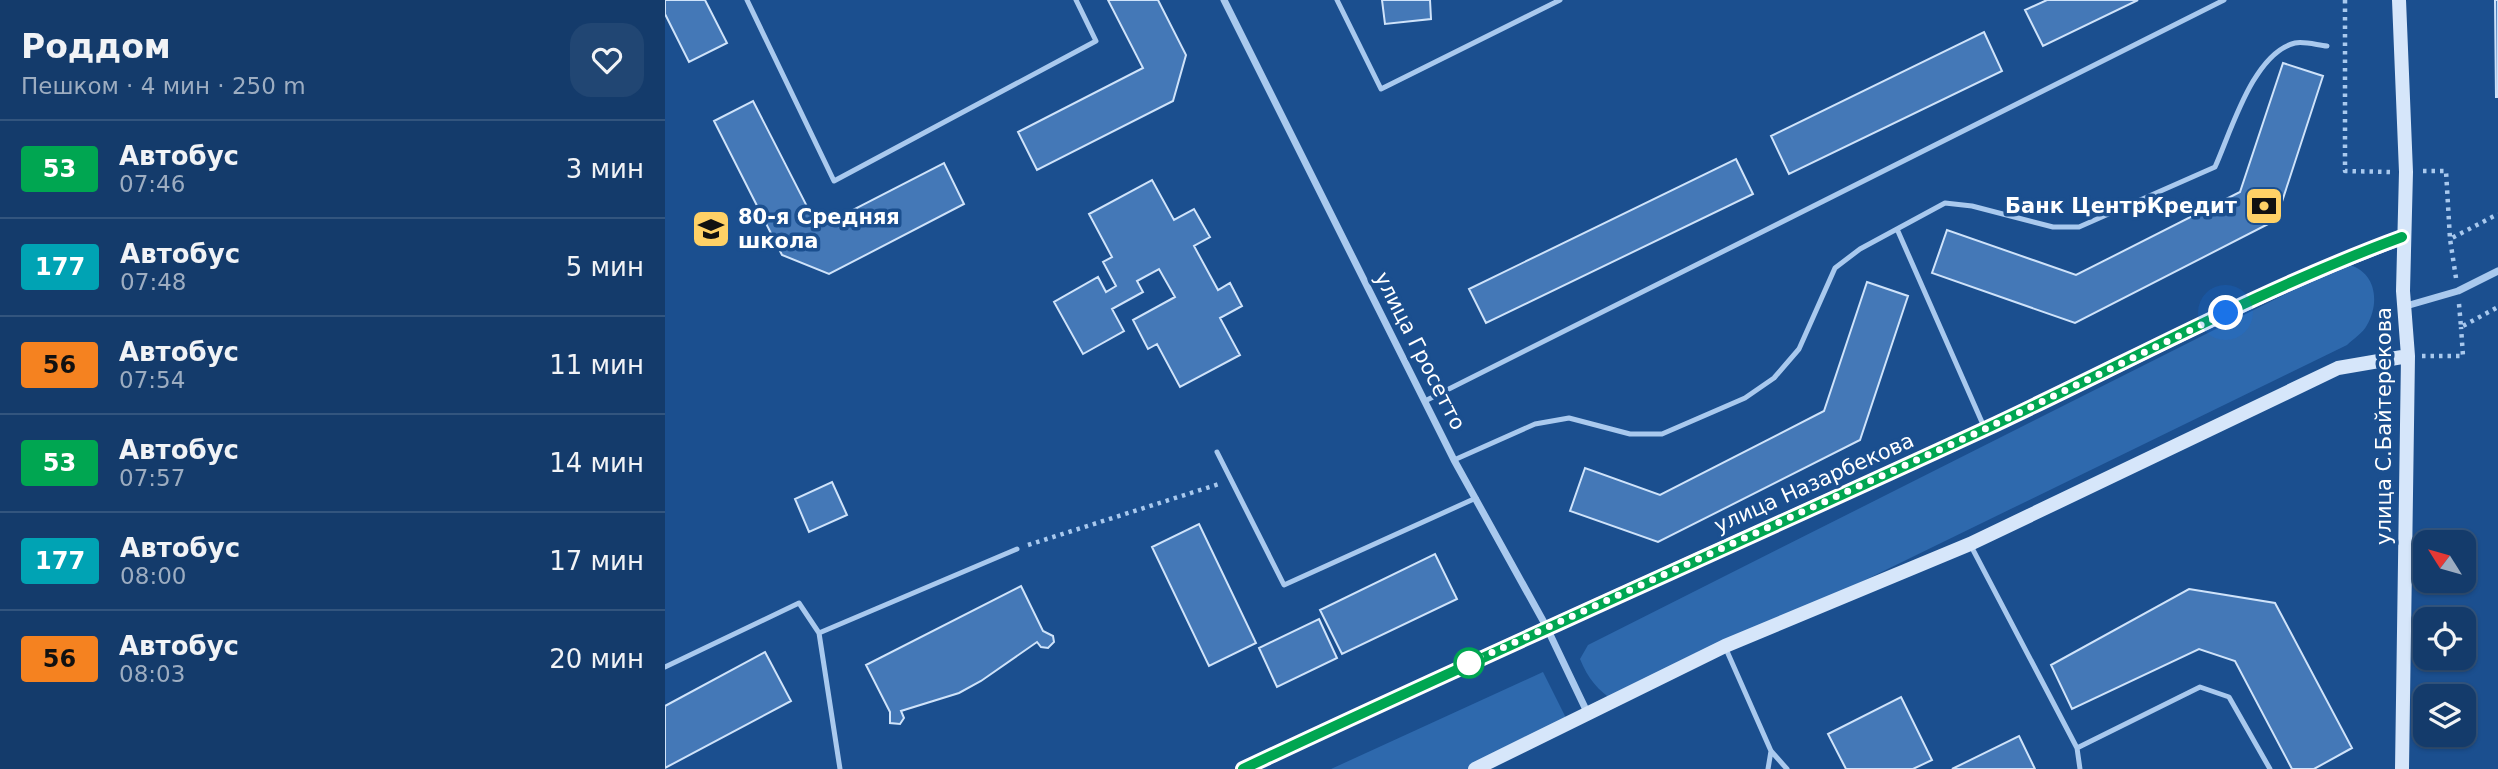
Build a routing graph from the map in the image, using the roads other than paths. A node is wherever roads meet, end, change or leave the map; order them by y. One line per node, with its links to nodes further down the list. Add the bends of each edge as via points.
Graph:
1 (747, 0): 2 (lane, via 834,181 1096,41)
2 (1076, 0)
3 (1224, 0): 14 (street, улица Гросетто)
4 (1337, 0): 5 (lane, via 1381,89)
5 (1560, 0)
6 (2224, 0): 14 (lane)
7 (2399, 0): 10 (street, улица С.Байтерекова, via 2406,172)
8 (2327, 46): 9 (lane, via 2296,43 2274,53 2251,82 2215,167 2115,212 2079,227 2053,227 1945,203)
9 (1897, 229): 15 (lane); 17 (lane, via 1835,268 1799,349 1774,378 1745,398 1662,434 1630,434 1569,418 1535,424)
10 (2402, 237): 12 (street, улица С.Байтерекова); 15 (street, улица Назарбекова, via 2322,267)
11 (2498, 271): 12 (street, via 2458,291)
12 (2406, 306): 13 (street, улица С.Байтерекова)
13 (2408, 356): 19 (street, via 2338,368); 35 (street, улица С.Байтерекова)
14 (1425, 401): 17 (street, улица Гросетто)
15 (1985, 429): 21 (street, улица Назарбекова)
16 (1217, 452): 18 (lane, via 1284,585)
17 (1454, 460): 18 (street, улица Гросетто)
18 (1476, 498): 21 (street, улица Гросетто)
19 (1970, 544): 23 (street); 26 (lane)
20 (1017, 549): 22 (lane)
21 (1546, 626): 25 (street, улица Гросетто); 29 (street, улица Назарбекова)
22 (819, 634): 24 (lane, via 799,603); 28 (lane)
23 (1724, 646): 25 (street); 27 (lane)
24 (665, 667)
25 (1588, 715): 30 (street)
26 (2077, 748): 33 (lane); 34 (lane, via 2200,687 2229,697)
27 (1772, 751): 31 (lane); 32 (lane)
28 (840, 769)
29 (1243, 769)
30 (1475, 769)
31 (1767, 769)
32 (1787, 769)
33 (2080, 769)
34 (2270, 769)
35 (2402, 769)

